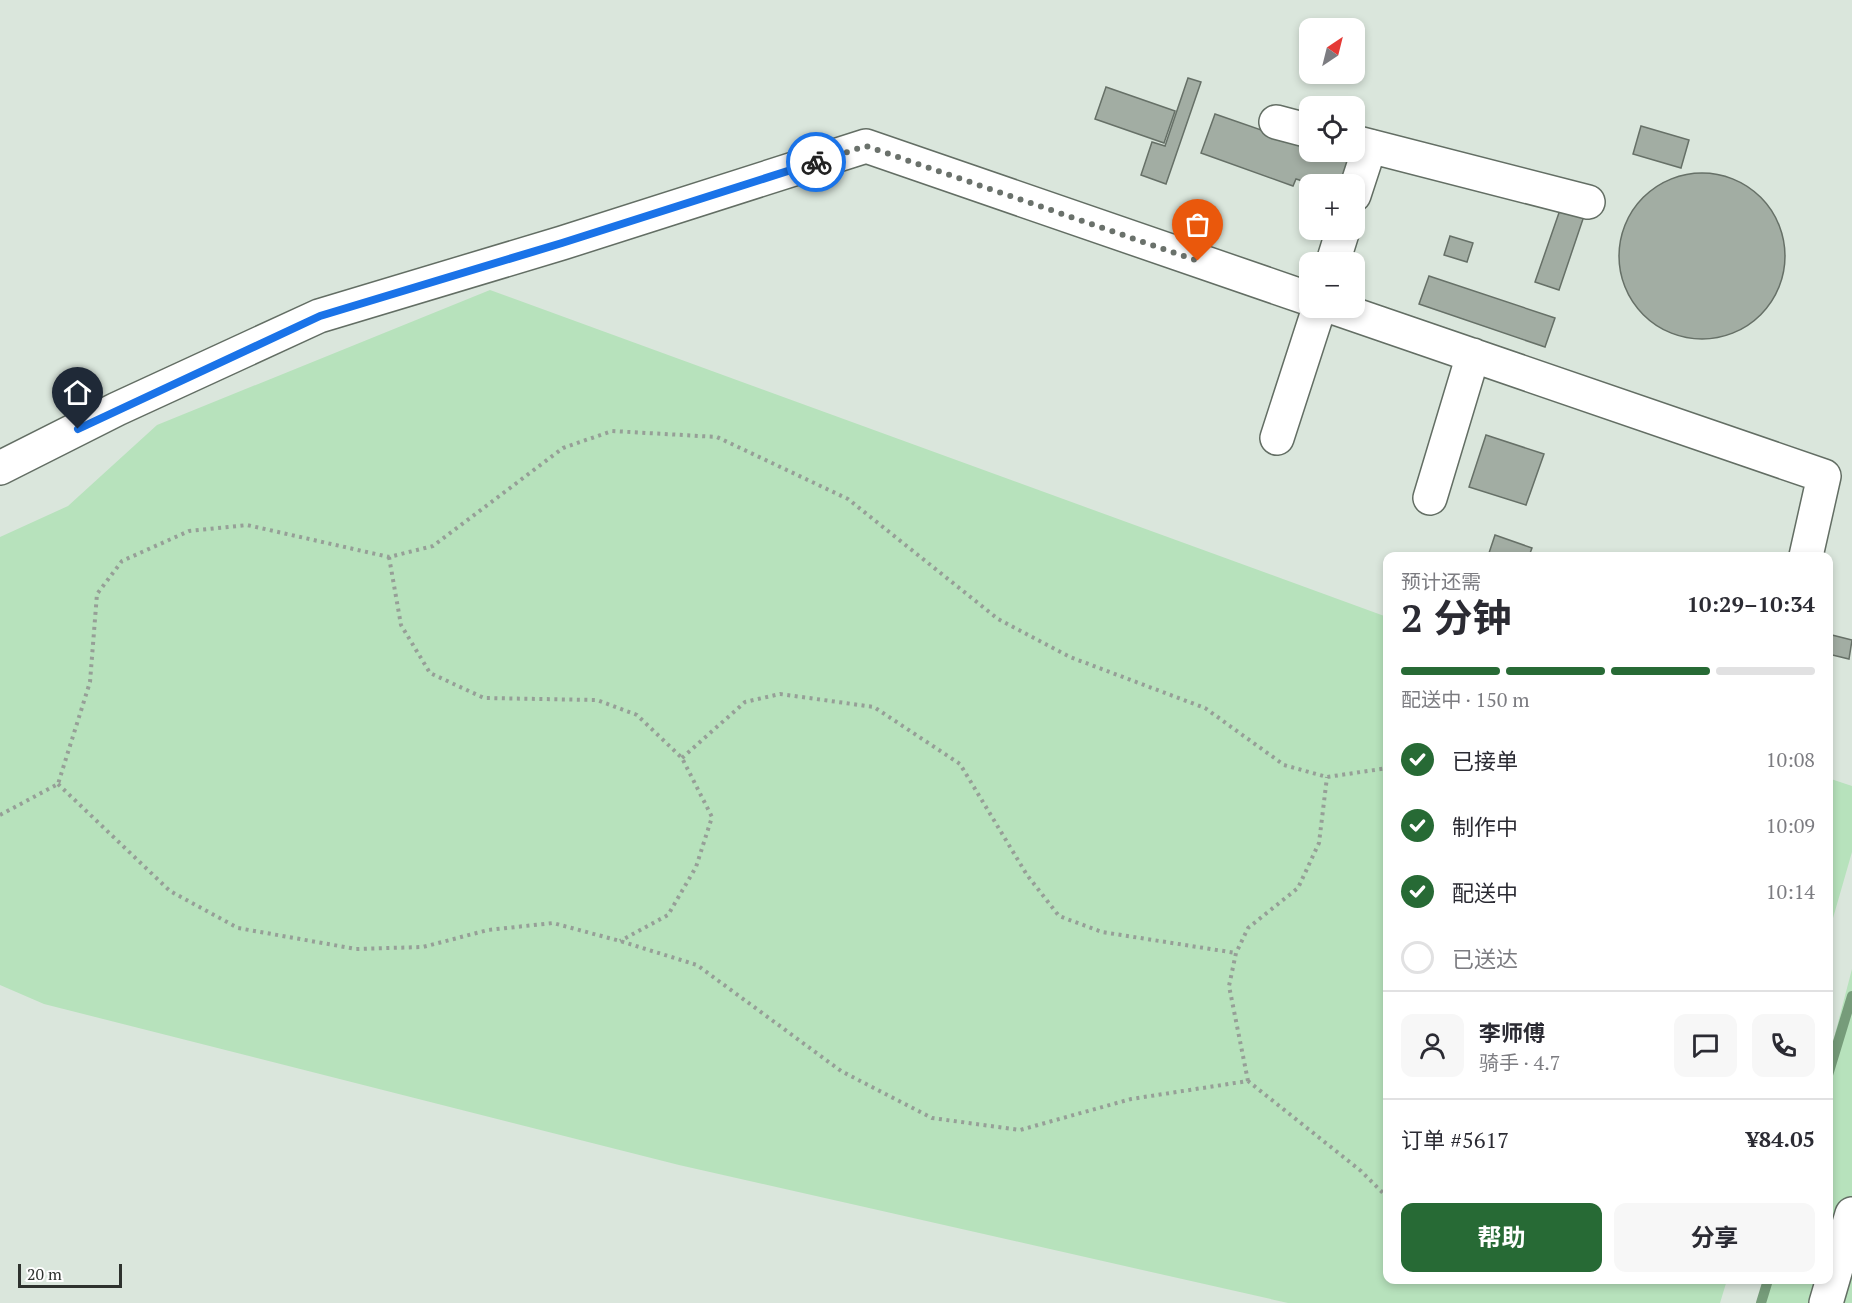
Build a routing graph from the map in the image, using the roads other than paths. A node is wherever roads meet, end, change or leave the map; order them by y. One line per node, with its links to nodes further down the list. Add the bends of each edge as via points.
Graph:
1 (1276, 122): 2 (lane)
2 (1299, 128)
3 (1365, 145): 4 (lane)
4 (1588, 202)
5 (1299, 295): 10 (lane, via 866,146 320,316 117,409)
6 (1316, 318): 9 (lane)
7 (1364, 318): 8 (lane)
8 (1473, 355): 11 (lane); 12 (lane, via 1824,476)
9 (1277, 438)
10 (0, 468)
11 (1430, 498)
12 (1807, 552)
13 (1852, 1214): 14 (lane)
14 (1833, 1279)
15 (1832, 1284): 16 (lane)
16 (1826, 1303)

